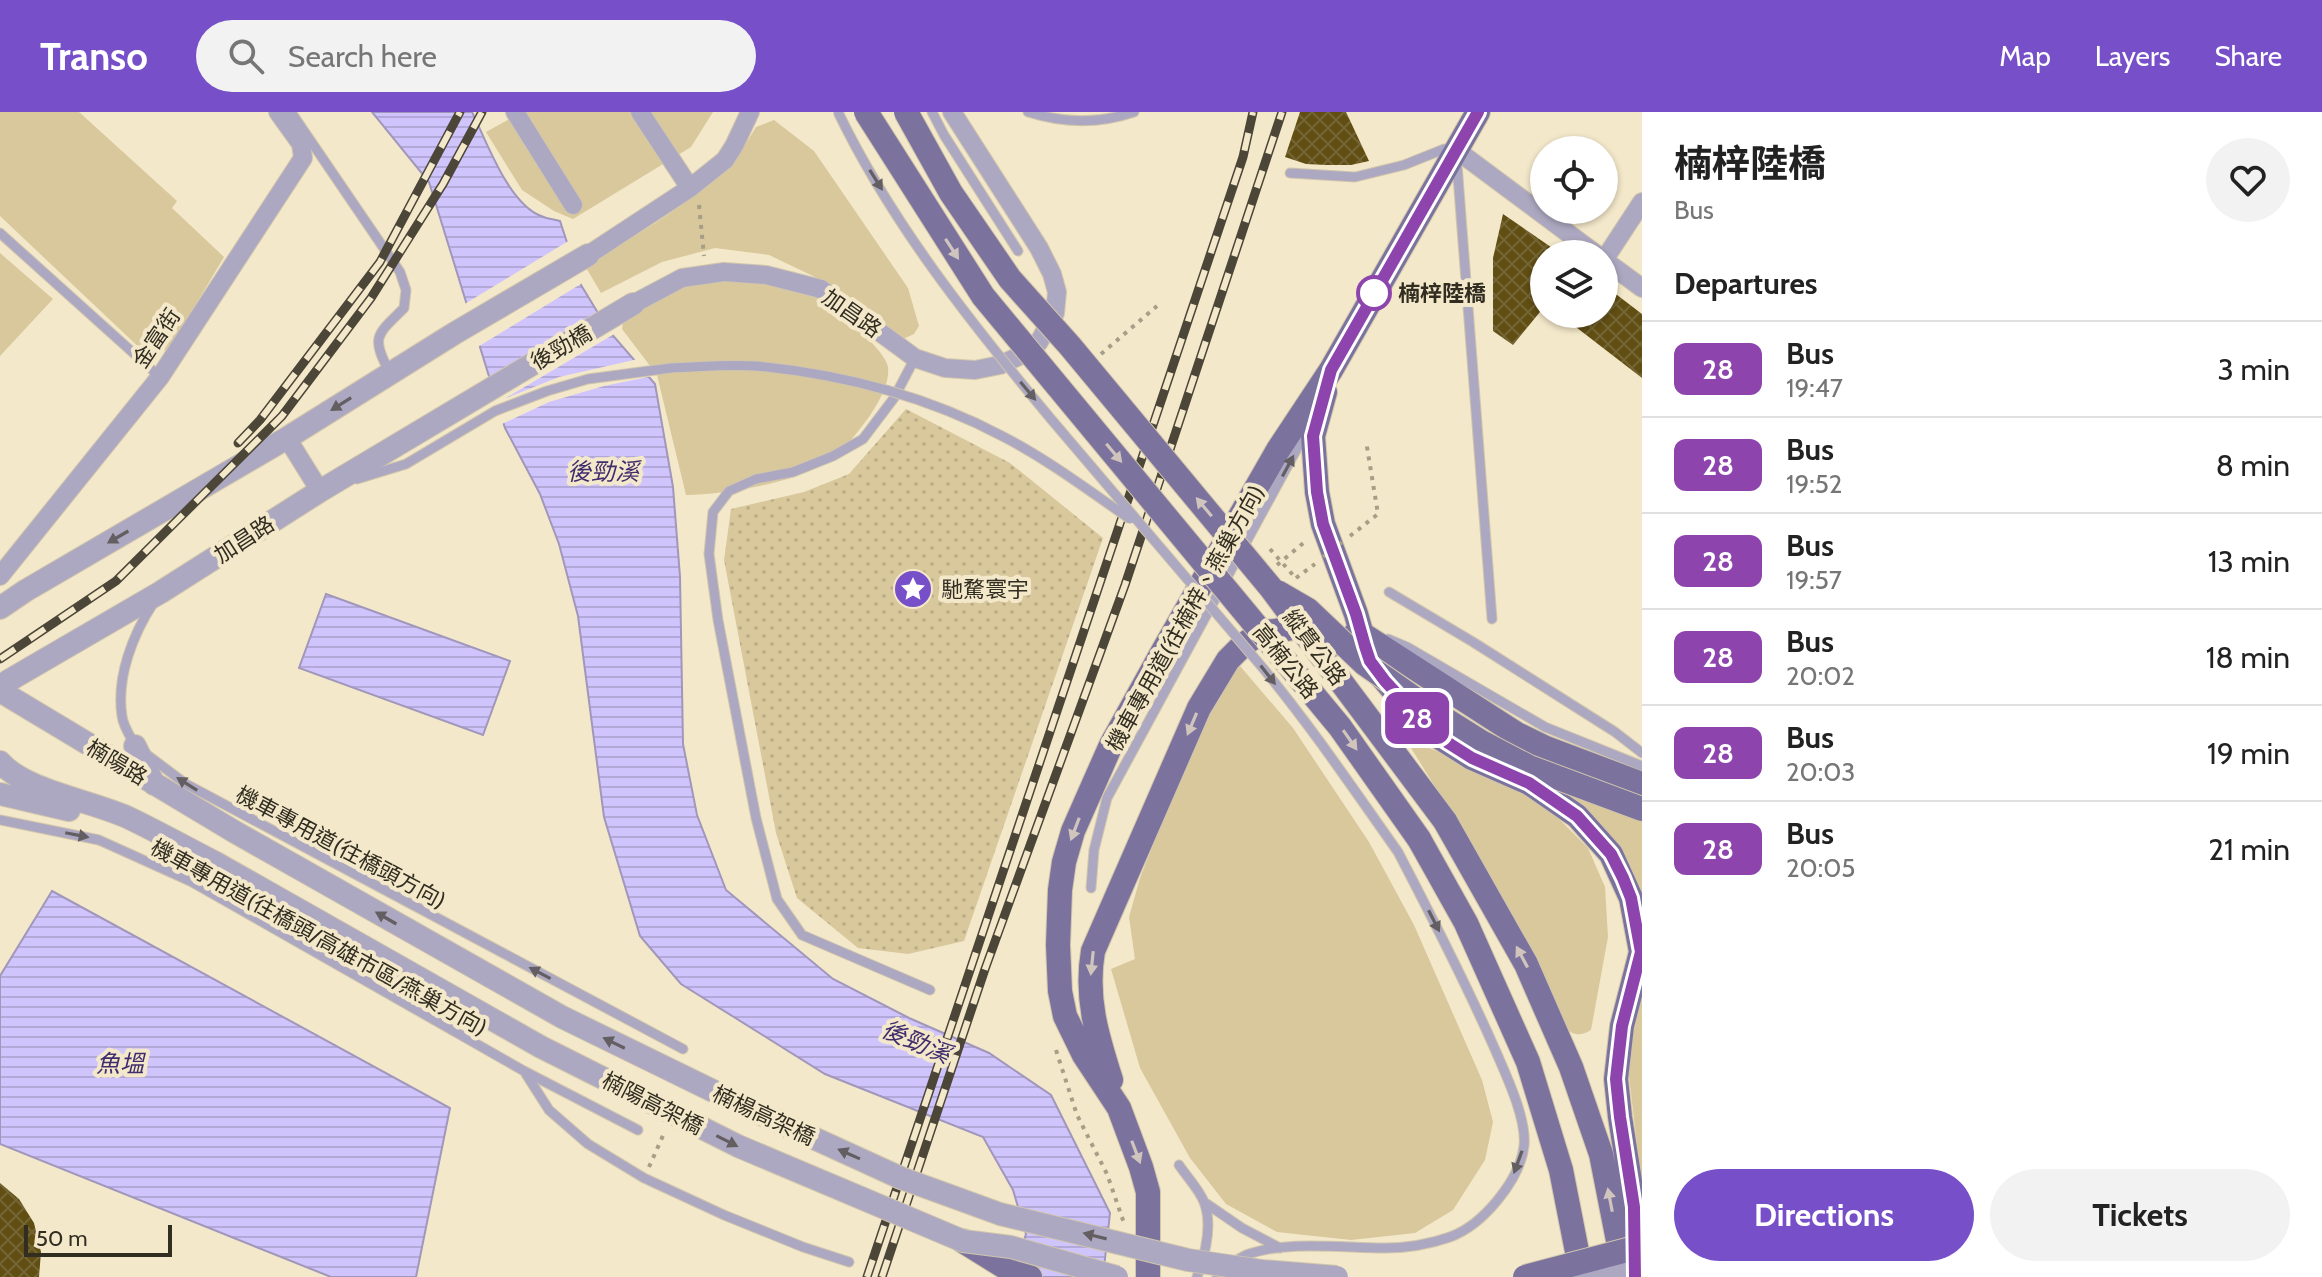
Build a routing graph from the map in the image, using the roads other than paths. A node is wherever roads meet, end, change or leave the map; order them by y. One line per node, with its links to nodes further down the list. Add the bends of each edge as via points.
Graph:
1 (278, 112): 30 (street, 金富街, via 301,144 303,158)
2 (291, 112): 29 (lane, via 400,272 404,308 386,323 378,344)
3 (515, 112): 18 (street)
4 (640, 112): 16 (street)
5 (750, 112): 16 (street, via 725,160)
6 (838, 112): 34 (lane, one-way to 34, bridge, via 907,230 985,340)
7 (866, 112): 78 (main road, 高楠公路, one-way to 78, bridge, via 983,296 1340,727 1419,839 1466,923 1528,1062 1561,1170)
8 (906, 112): 36 (main road, 高楠公路, one-way to 8, bridge, via 1010,279 951,193)
9 (932, 112): 22 (lane)
10 (952, 112): 27 (street, 加昌路, via 1039,248 1057,292 1055,313 1028,352 1000,365 945,368)
11 (1028, 112): 12 (lane, via 1088,122)
12 (1134, 112)
13 (1478, 112): 14 (main road)
14 (1455, 149): 15 (lane, via 1355,177); 20 (street); 28 (main road); 41 (lane)
15 (1290, 173)
16 (690, 188): 23 (street)
17 (1642, 202): 21 (street)
18 (573, 205)
19 (0, 233): 30 (lane)
20 (1577, 240)
21 (1617, 240)
22 (1018, 251)
23 (588, 255): 29 (street)
24 (1618, 270): 25 (street)
25 (1642, 288)
26 (633, 304): 27 (street, 加昌路, via 682,278 724,272 766,275 821,289); 31 (street, 後勁橋)
27 (915, 358): 58 (lane, via 863,439 793,472 729,491 713,512 709,554 738,727 777,899 802,935)
28 (1331, 370): 43 (main road, via 1313,436 1317,492); 56 (lane, 機車專用道(往楠梓、燕巢方向), one-way to 28, via 1107,798 1299,445); 61 (main road, one-way to 61, via 1278,450 1111,745 1064,862 1058,958 1065,1016)
29 (390, 373): 32 (street, one-way to 32)
30 (160, 377): 35 (street, 金富街)
31 (489, 389): 33 (street, 加昌路)
32 (287, 438): 33 (street); 37 (street, one-way to 37)
33 (320, 491): 34 (lane, bridge, via 406,464 495,411 588,379 753,366 836,376 947,411 1063,472); 38 (street, 加昌路)
34 (1142, 528): 67 (lane, one-way to 67, bridge, via 1264,670 1398,852 1467,986 1521,1122 1524,1145 1504,1193 1453,1236 1388,1248)
35 (0, 576)
36 (1271, 588): 52 (main road, bridge, via 1308,610 1365,664 1481,742 1529,767); 79 (main road, 縱貫公路, one-way to 36, bridge, via 1601,1154 1571,1067 1526,964 1445,821)
37 (25, 591): 40 (street); 42 (street)
38 (161, 592): 44 (street, 加昌路); 45 (lane, via 138,627 121,689 122,719)
39 (1389, 592): 46 (lane)
40 (0, 608)
41 (1492, 619)
42 (0, 621)
43 (1362, 634): 48 (lane, via 1407,647 1545,727); 49 (main road, via 1517,734); 57 (main road, via 1375,669 1434,734 1555,799 1596,835 1631,898); 61 (main road, one-way to 61, via 1294,628 1260,633 1228,660 1199,708 1093,951 1092,1015)
44 (0, 690): 50 (street, 楠陽路)
45 (135, 746): 50 (street); 59 (lane, 機車專用道(往橋頭方向), one-way to 45, via 186,784)
46 (1642, 753)
47 (0, 762): 55 (street, via 36,785 126,817)
48 (1642, 766)
49 (1642, 784)
50 (154, 785): 54 (street, 楠陽路)
51 (0, 794): 55 (street, via 110,822)
52 (1642, 809)
53 (0, 820): 60 (lane, 機車專用道(往橋頭/高雄市區/燕巢方向), one-way to 60, via 99,840 192,882)
54 (235, 832): 75 (street, 楠楊高架橋, one-way to 54, bridge, via 1188,1260 1000,1214 901,1178 562,1017)
55 (216, 863): 65 (street, 楠陽高架橋, one-way to 65, bridge, via 569,1061 738,1146)
56 (1091, 888)
57 (1642, 951): 80 (main road, via 1622,1026 1616,1079 1634,1207)
58 (930, 990)
59 (683, 1049)
60 (524, 1071): 62 (lane); 68 (lane, via 549,1110 588,1144 644,1178)
61 (1119, 1108): 72 (main road, one-way to 72, via 1148,1192)
62 (638, 1130)
63 (1179, 1165): 64 (lane)
64 (1204, 1202): 67 (lane); 73 (lane, via 1206,1247)
65 (963, 1241): 70 (main road); 71 (street, 楠陽高架橋, bridge, via 1011,1247)
66 (1642, 1246): 76 (main road, bridge)
67 (1280, 1248): 74 (lane, via 1245,1256)
68 (849, 1262)
69 (1642, 1268): 77 (street, bridge)
70 (1030, 1277)
71 (1117, 1277)
72 (1148, 1277)
73 (1197, 1277)
74 (1217, 1277)
75 (1337, 1277)
76 (1525, 1277)
77 (1539, 1277)
78 (1582, 1277)
79 (1625, 1277)
80 (1635, 1277)

